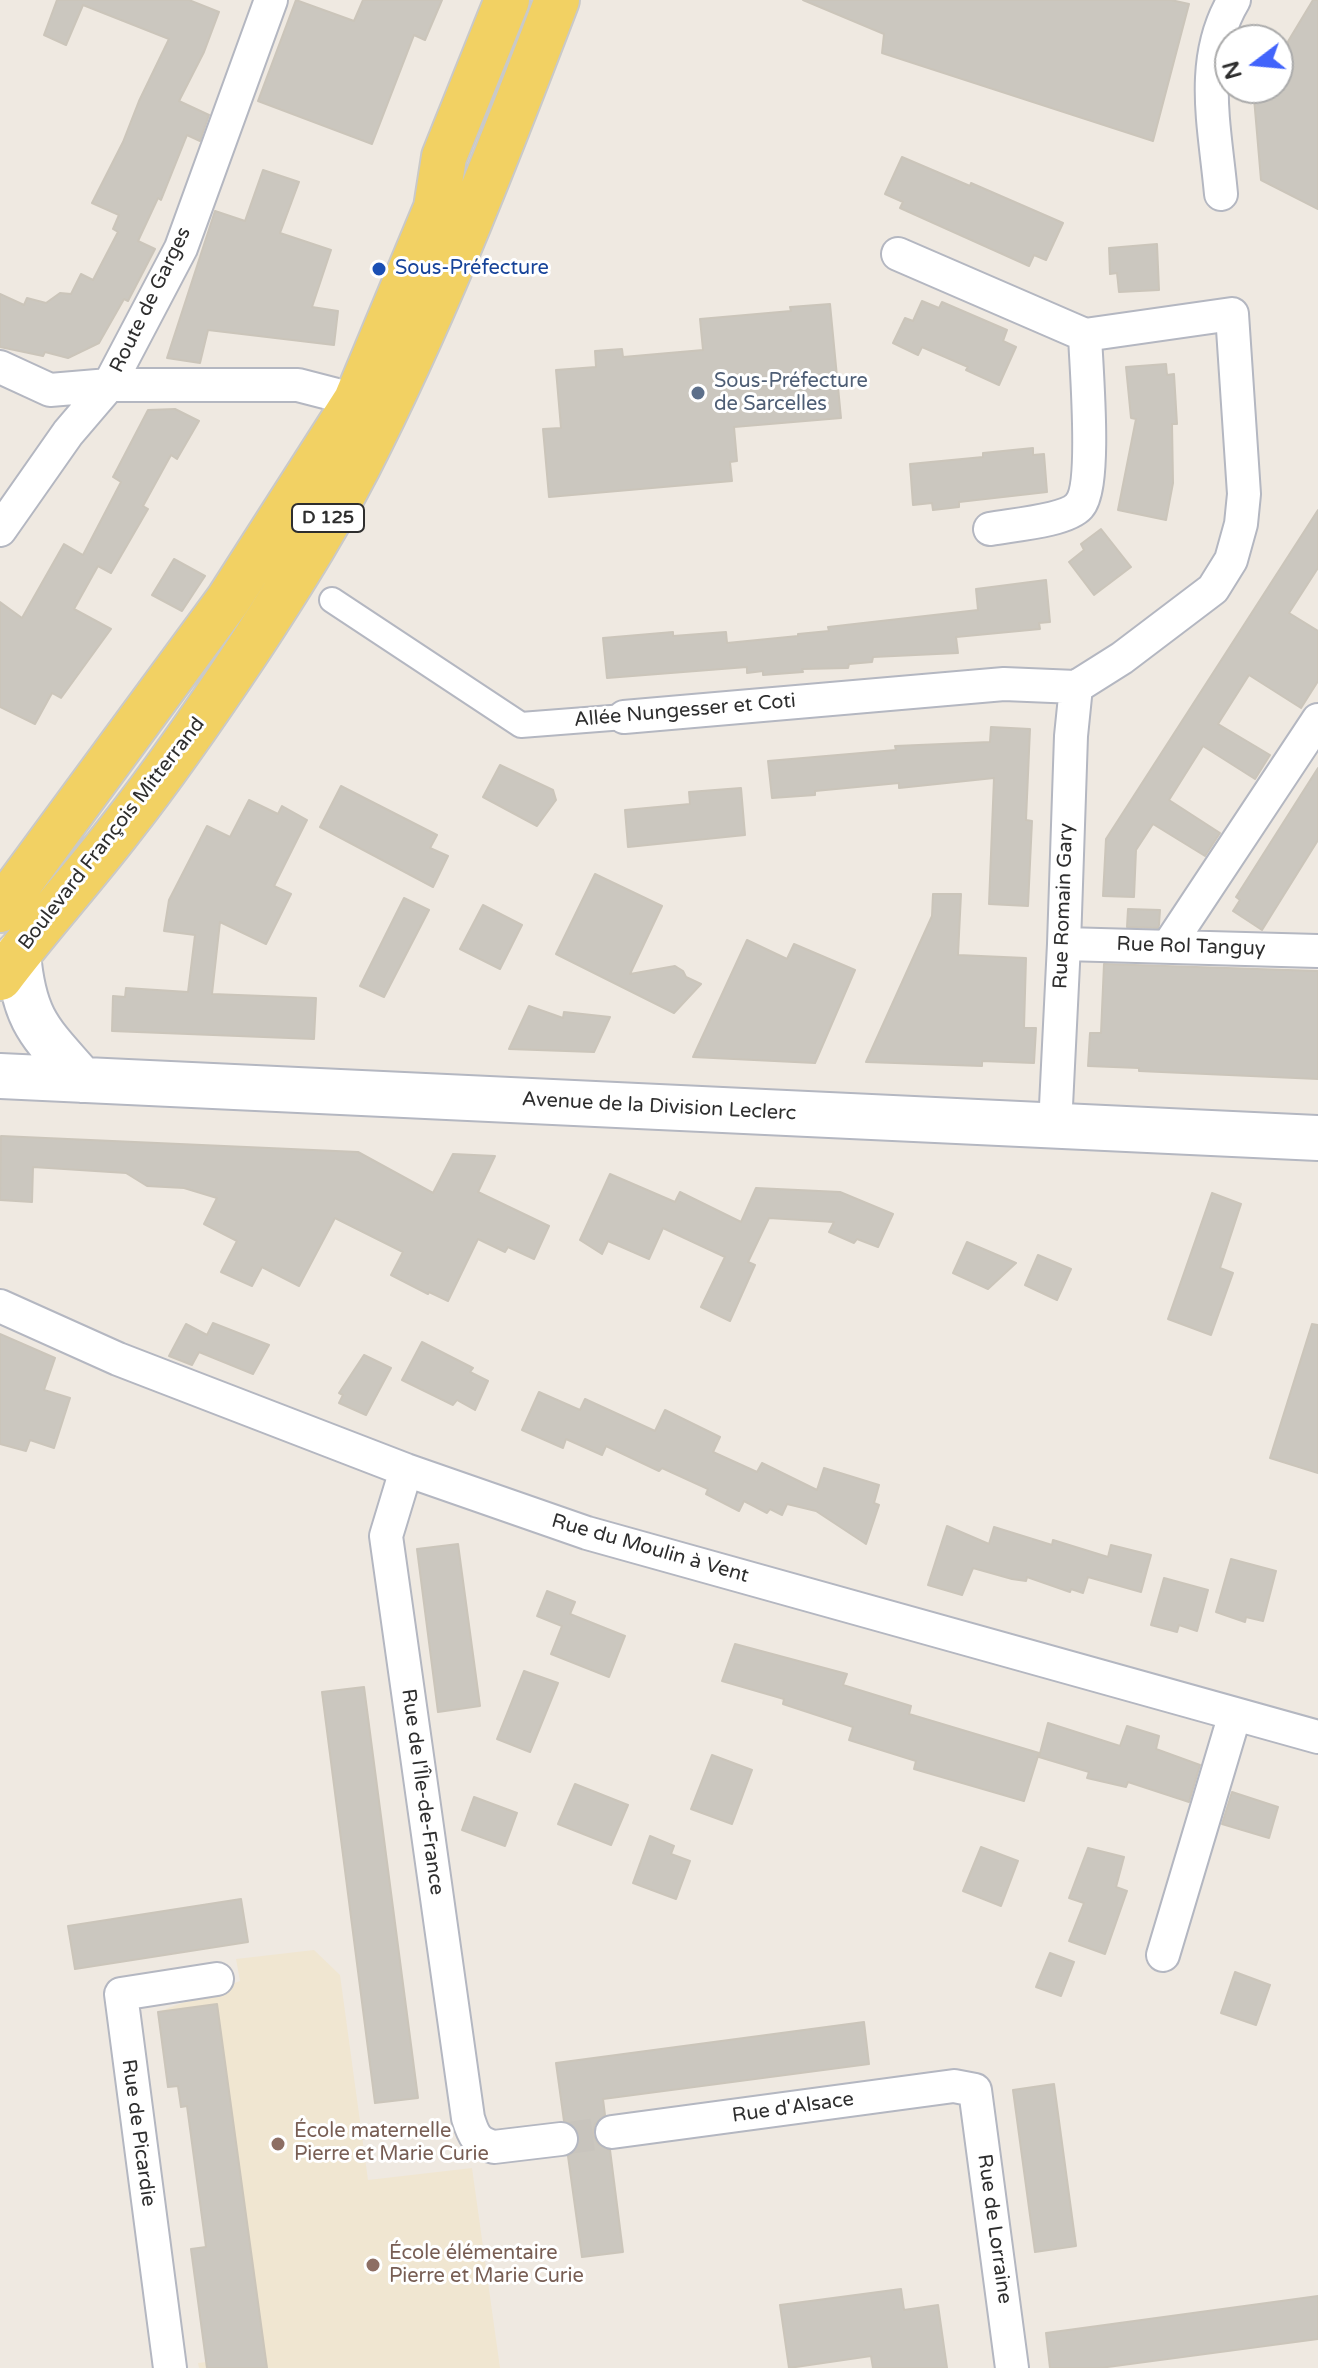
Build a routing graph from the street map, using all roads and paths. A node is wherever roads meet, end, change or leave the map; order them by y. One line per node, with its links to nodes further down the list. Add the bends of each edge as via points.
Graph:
1 (271, 0): 9 (street, Route de Garges, via 181,248)
2 (507, 0): 10 (main road, Boulevard François Mitterrand / D 125, via 444,157 436,208)
3 (557, 0): 21 (main road, Boulevard François Mitterrand / D 125, via 444,284 370,443 308,554 179,753)
4 (1234, 0): 5 (street, via 1222,20 1210,74)
5 (1221, 194)
6 (898, 254): 7 (street)
7 (1085, 335): 11 (street, via 1089,481 1079,506 1065,515); 14 (street, via 1232,314 1244,494 1231,560 1213,589)
8 (0, 367): 9 (street, via 50,390)
9 (109, 385): 10 (street, via 298,385); 12 (street, Route de Garges)
10 (356, 400): 17 (main road, Boulevard François Mitterrand / D 125, via 228,600)
11 (990, 529)
12 (0, 530)
13 (332, 600): 15 (street, Allée Nungesser et Coti, via 521,725)
14 (1076, 687): 15 (street, Allée Nungesser et Coti, via 1004,684); 18 (street, Rue Romain Gary)
15 (624, 717)
16 (1318, 720): 19 (street)
17 (0, 910)
18 (1064, 944): 19 (street, Rue Rol Tanguy); 24 (street, Rue Romain Gary)
19 (1169, 945): 20 (street, Rue Rol Tanguy)
20 (1318, 951)
21 (9, 966): 23 (main road, via 39,1031)
22 (0, 1076): 23 (main road, Avenue de la Division Leclerc)
23 (82, 1080): 24 (main road, Avenue de la Division Leclerc)
24 (1055, 1126): 25 (main road, Avenue de la Division Leclerc)
25 (1318, 1138)
26 (0, 1306): 27 (street, Rue du Moulin à Vent, via 118,1359)
27 (406, 1470): 28 (street, Rue du Moulin à Vent, via 587,1533); 34 (street, Rue de l'Île-de-France, via 386,1536 468,2118 473,2136 483,2145)
28 (1235, 1714): 29 (street, Rue du Moulin à Vent); 30 (street)
29 (1318, 1737)
30 (1163, 1955)
31 (217, 1979): 35 (street, Rue de Picardie, via 121,1994)
32 (975, 2090): 33 (street, Rue d'Alsace, via 954,2086); 36 (street, Rue de Lorraine)
33 (612, 2132)
34 (561, 2139)
35 (170, 2368)
36 (1012, 2368)

